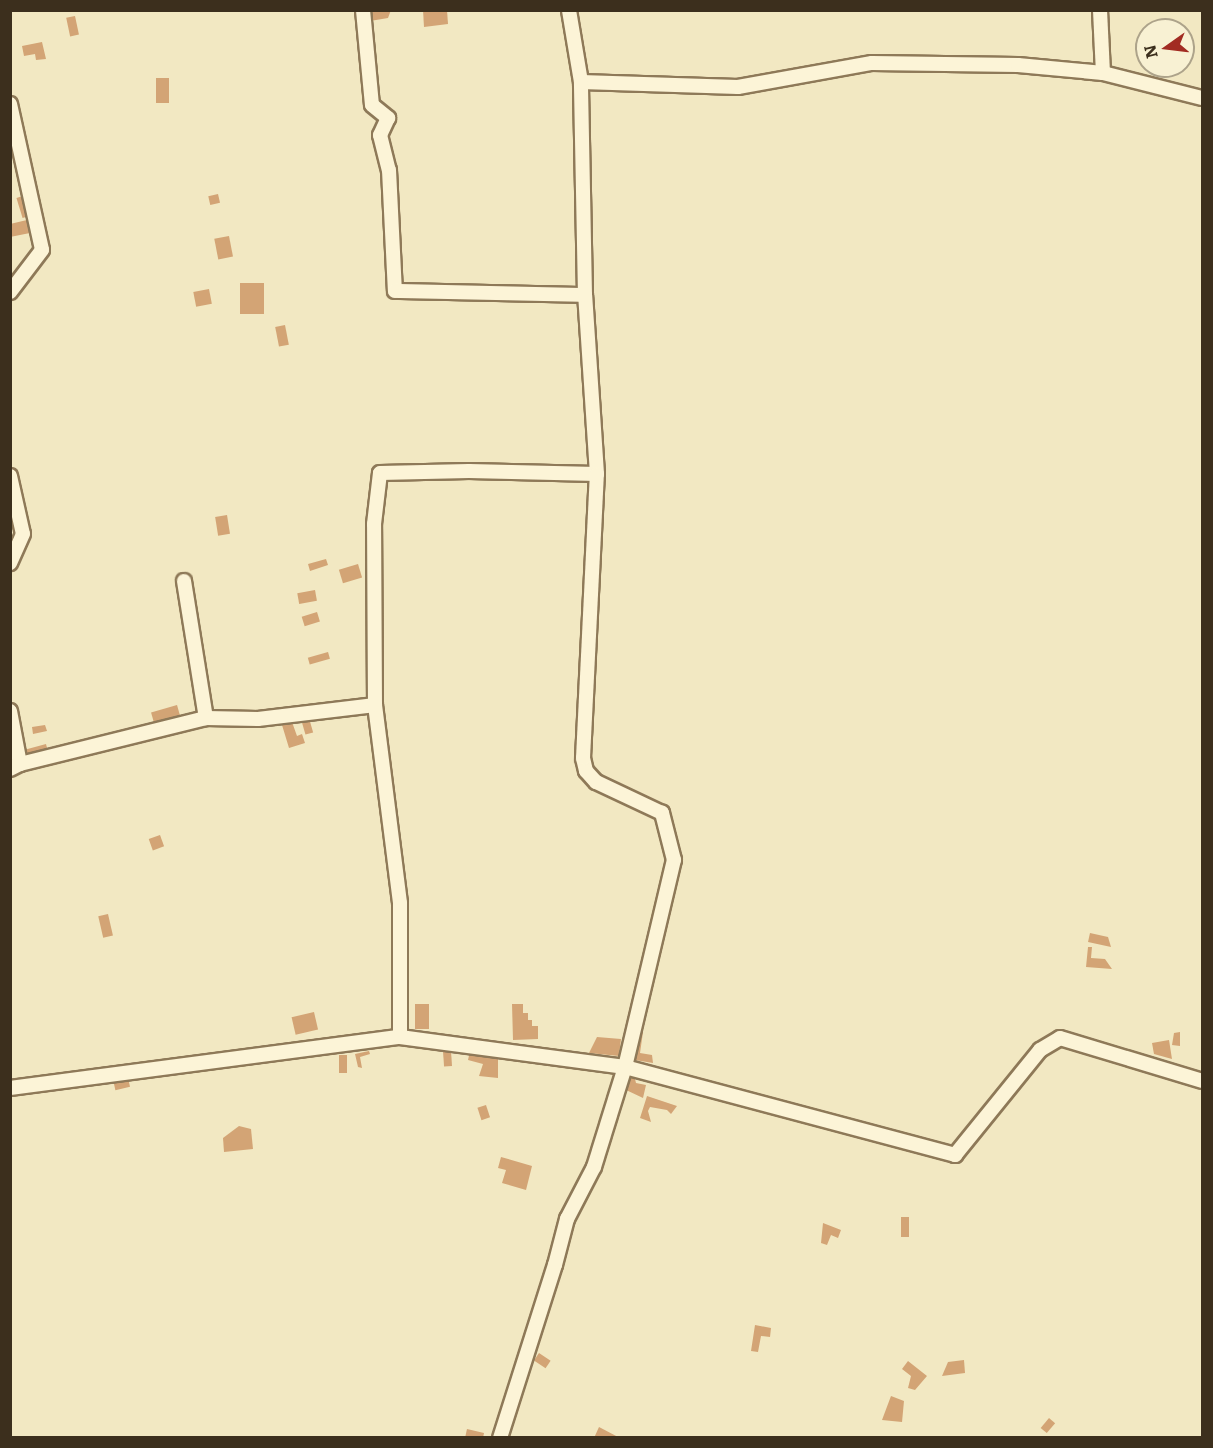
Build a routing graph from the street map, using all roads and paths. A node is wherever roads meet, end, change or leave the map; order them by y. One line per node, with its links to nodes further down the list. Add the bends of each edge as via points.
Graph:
1 (363, 10): 9 (street, via 372,105 388,118 380,135 389,170 395,291)
2 (568, 10): 5 (street)
3 (1100, 10): 4 (street)
4 (1103, 73): 5 (street, via 1018,65 872,63 738,87); 6 (street)
5 (581, 82): 9 (street)
6 (1203, 98)
7 (10, 104): 8 (street, via 42,250)
8 (10, 292)
9 (585, 295): 10 (street)
10 (597, 474): 14 (street, via 380,472 374,524); 19 (street, via 583,758 586,771 596,782 662,813 674,860)
11 (10, 476): 12 (street, via 23,534)
12 (10, 563)
13 (184, 581): 16 (street)
14 (375, 705): 16 (street, via 258,719); 18 (street, via 400,903)
15 (10, 711): 17 (street)
16 (206, 718): 17 (street)
17 (15, 766)
18 (400, 1037): 19 (street); 21 (street)
19 (625, 1066): 20 (street, via 955,1155 1040,1050 1060,1038); 22 (street, via 594,1167 567,1220)
20 (1203, 1081)
21 (10, 1088)
22 (500, 1437)

